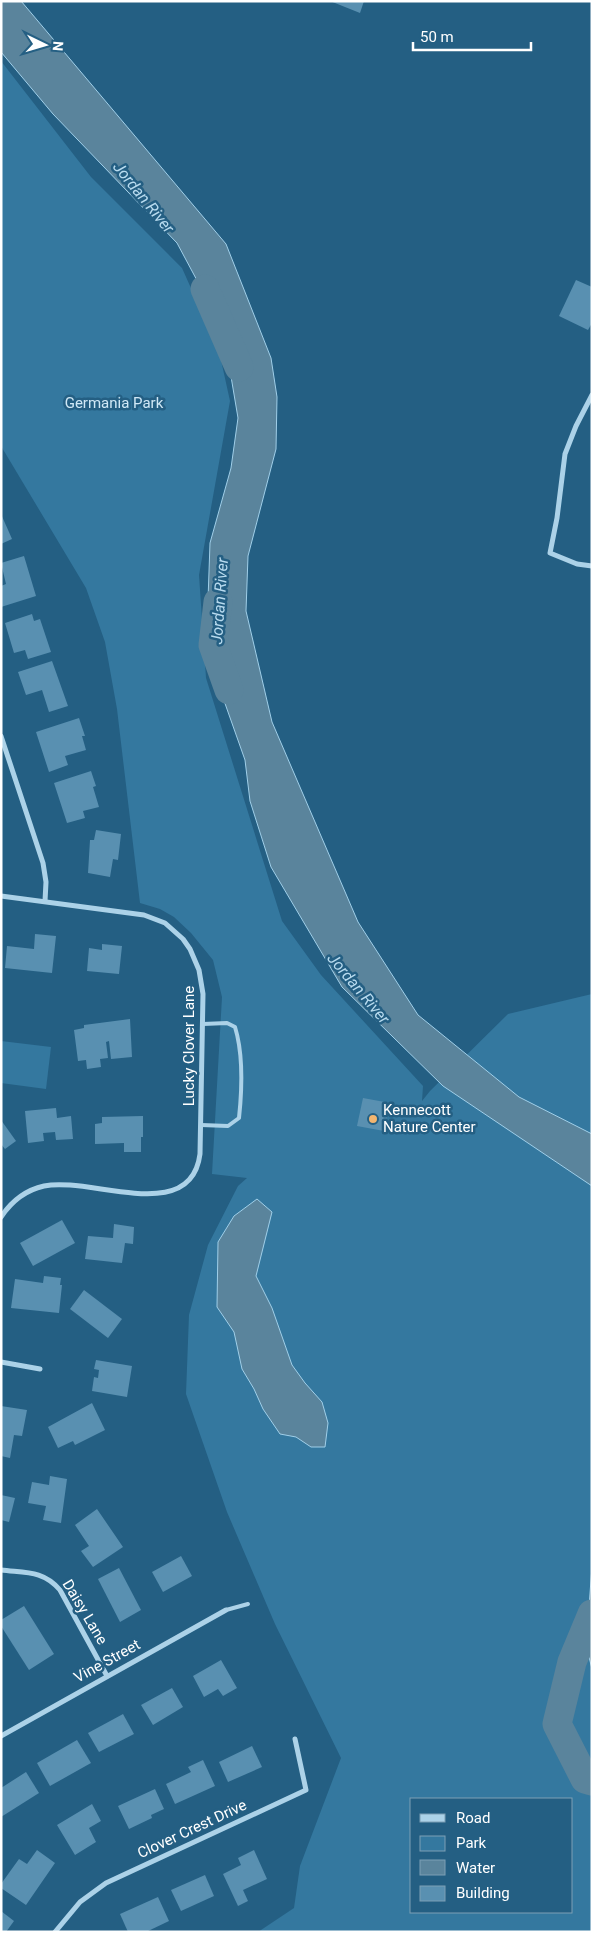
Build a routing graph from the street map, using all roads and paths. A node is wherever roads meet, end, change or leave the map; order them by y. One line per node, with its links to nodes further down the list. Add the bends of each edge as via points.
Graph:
1 (592, 395): 2 (street, via 565,454 550,553 577,564)
2 (592, 566)
3 (1, 736): 5 (street, via 43,864)
4 (1, 896): 5 (street, Lucky Clover Lane)
5 (45, 901): 6 (street, Lucky Clover Lane, via 133,913 165,923 183,939 200,970)
6 (203, 1024): 7 (street, Lucky Clover Lane); 7 (lane, via 227,1023 235,1027 240,1042 241,1103 239,1118 228,1126)
7 (201, 1125): 8 (street, Lucky Clover Lane, via 198,1168 183,1187 166,1194 149,1194 64,1185 44,1186 18,1198)
8 (1, 1217)
9 (1, 1362): 10 (street)
10 (40, 1369)
11 (1, 1570): 14 (street, Daisy Lane, via 37,1574 53,1582)
12 (248, 1604): 13 (lane)
13 (226, 1610): 14 (street, Vine Street)
14 (107, 1676): 15 (street, Vine Street)
15 (1, 1736)
16 (295, 1739): 17 (street, Clover Crest Drive, via 306,1790 106,1883 80,1902)
17 (55, 1932)

